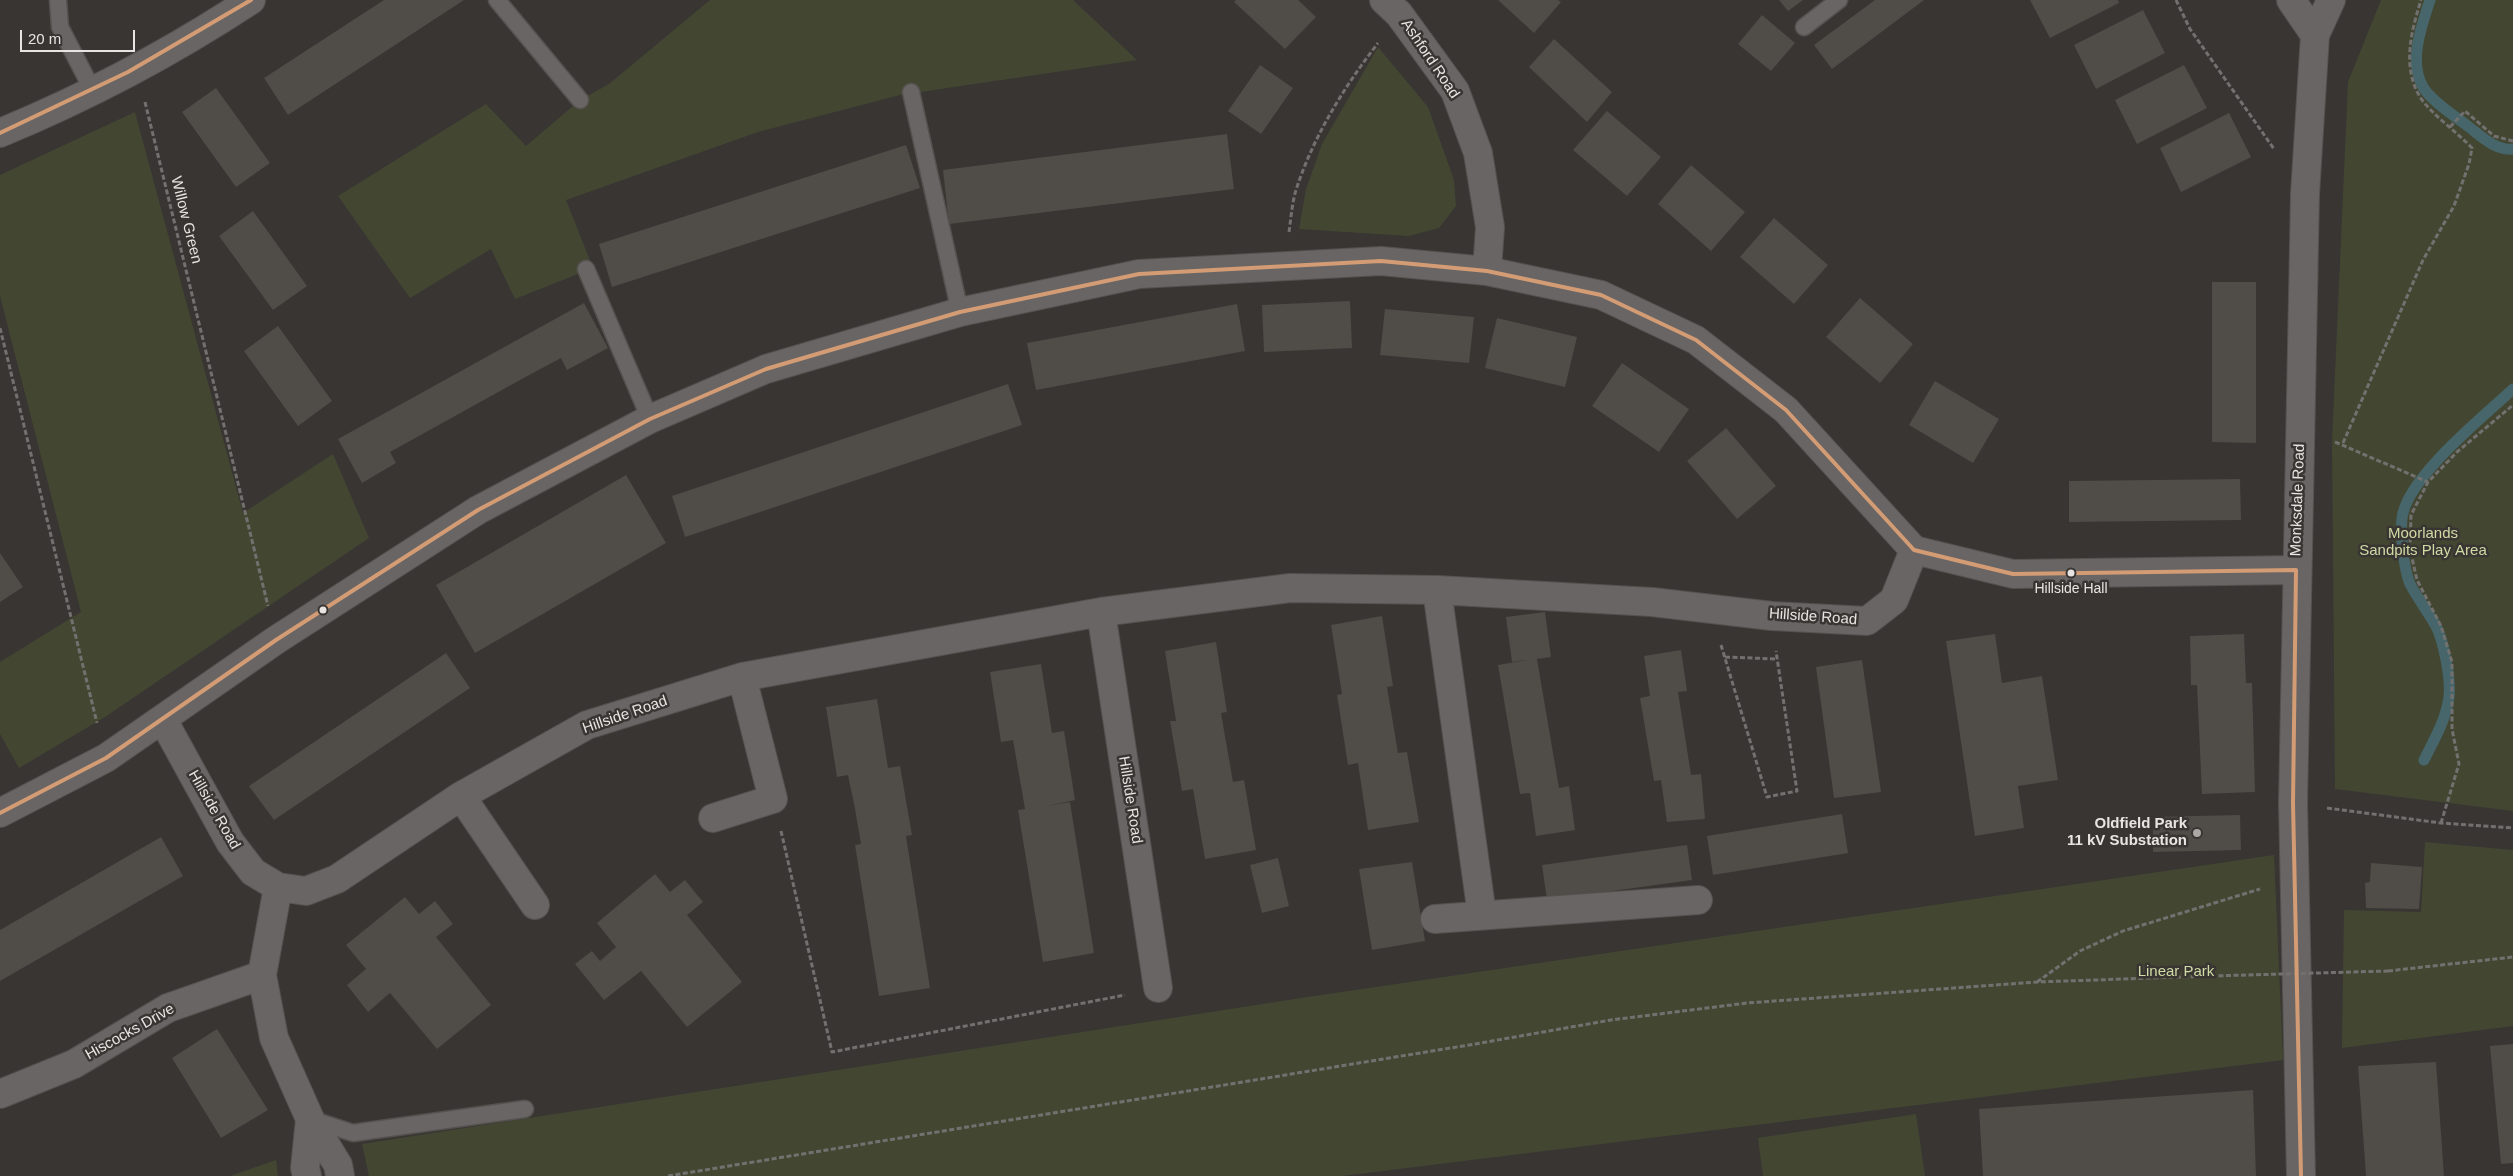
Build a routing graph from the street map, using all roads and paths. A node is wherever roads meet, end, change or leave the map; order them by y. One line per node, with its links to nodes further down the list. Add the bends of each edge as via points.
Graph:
1 (58, 0): 13 (lane, via 60,26)
2 (250, 0): 12 (street)
3 (497, 0): 15 (lane)
4 (1839, 0): 10 (lane)
5 (2176, 0): 19 (path, via 2190,29)
6 (2291, 0): 11 (street)
7 (2331, 0): 11 (street, Monksdale Road)
8 (2421, 0): 16 (path, via 2409,44 2410,62 2422,100)
9 (1392, 7): 20 (path, via 1318,139 1296,190); 22 (street, Ashford Road, via 1455,92 1478,153 1490,228)
10 (1804, 27)
11 (2315, 35): 19 (street, Monksdale Road)
12 (137, 68): 13 (street); 36 (path, Willow Green)
13 (93, 91): 17 (street)
14 (911, 92): 23 (lane)
15 (580, 100)
16 (2452, 125): 18 (path, via 2465,111 2494,136); 28 (path, via 2472,148 2469,164 2454,206 2423,260)
17 (0, 133)
18 (2513, 141)
19 (2305, 194): 27 (street, Monksdale Road)
20 (1283, 265): 22 (street, via 1381,261); 23 (street, via 1139,274)
21 (586, 269): 26 (lane)
22 (1487, 271): 30 (street, via 1601,295 1696,340 1786,410)
23 (960, 312): 26 (street, via 766,368)
24 (0, 328): 41 (path)
25 (2513, 406): 29 (path)
26 (650, 419): 36 (street, via 478,510)
27 (2300, 434): 28 (path); 31 (street, Monksdale Road)
28 (2343, 443): 29 (path)
29 (2426, 481): 47 (path, via 2411,515 2410,549 2416,580 2441,626 2452,662 2452,729 2459,764)
30 (1914, 550): 31 (street, via 2013,574); 35 (street, Hillside Road, via 1894,600 1867,621)
31 (2296, 570): 44 (street, Monksdale Road)
32 (1437, 590): 33 (street, Hillside Road); 34 (street, Hillside Road, via 1290,588); 53 (street)
33 (1709, 608): 35 (street, Hillside Road); 37 (path)
34 (1101, 612): 39 (street, Hillside Road); 58 (street, Hillside Road)
35 (1772, 616): 38 (path)
36 (276, 640): 40 (street)
37 (1725, 657): 38 (path); 38 (path, via 1767,797 1797,792)
38 (1778, 659)
39 (742, 677): 42 (street, Hillside Road, via 587,725); 43 (street)
40 (163, 720): 41 (street); 50 (street, Hillside Road, via 230,842 253,872)
41 (106, 758): 45 (street)
42 (461, 796): 50 (street, Hillside Road, via 337,879 306,891); 52 (street)
43 (773, 798): 46 (street); 58 (path, via 832,1052)
44 (2293, 803): 47 (path); 49 (street, Monksdale Road)
45 (0, 813)
46 (712, 818)
47 (2441, 823): 48 (path)
48 (2513, 828)
49 (2296, 884): 57 (path, via 2253,890 2123,931 2080,951); 65 (street, Monksdale Road)
50 (278, 886): 56 (street)
51 (1698, 900): 53 (street)
52 (535, 905)
53 (1482, 915): 54 (street)
54 (1435, 919)
55 (2513, 957): 57 (path, bridge, via 2388,971)
56 (262, 975): 59 (street, Hiscocks Drive, via 168,1008 74,1064); 61 (street, via 274,1038)
57 (2037, 982): 64 (path, via 1747,1003 1611,1020)
58 (1158, 988)
59 (3, 1086)
60 (525, 1109): 61 (lane, via 352,1133)
61 (310, 1119): 62 (street); 63 (street, via 338,1165)
62 (307, 1176)
63 (340, 1176)
64 (668, 1176)
65 (2301, 1176)

